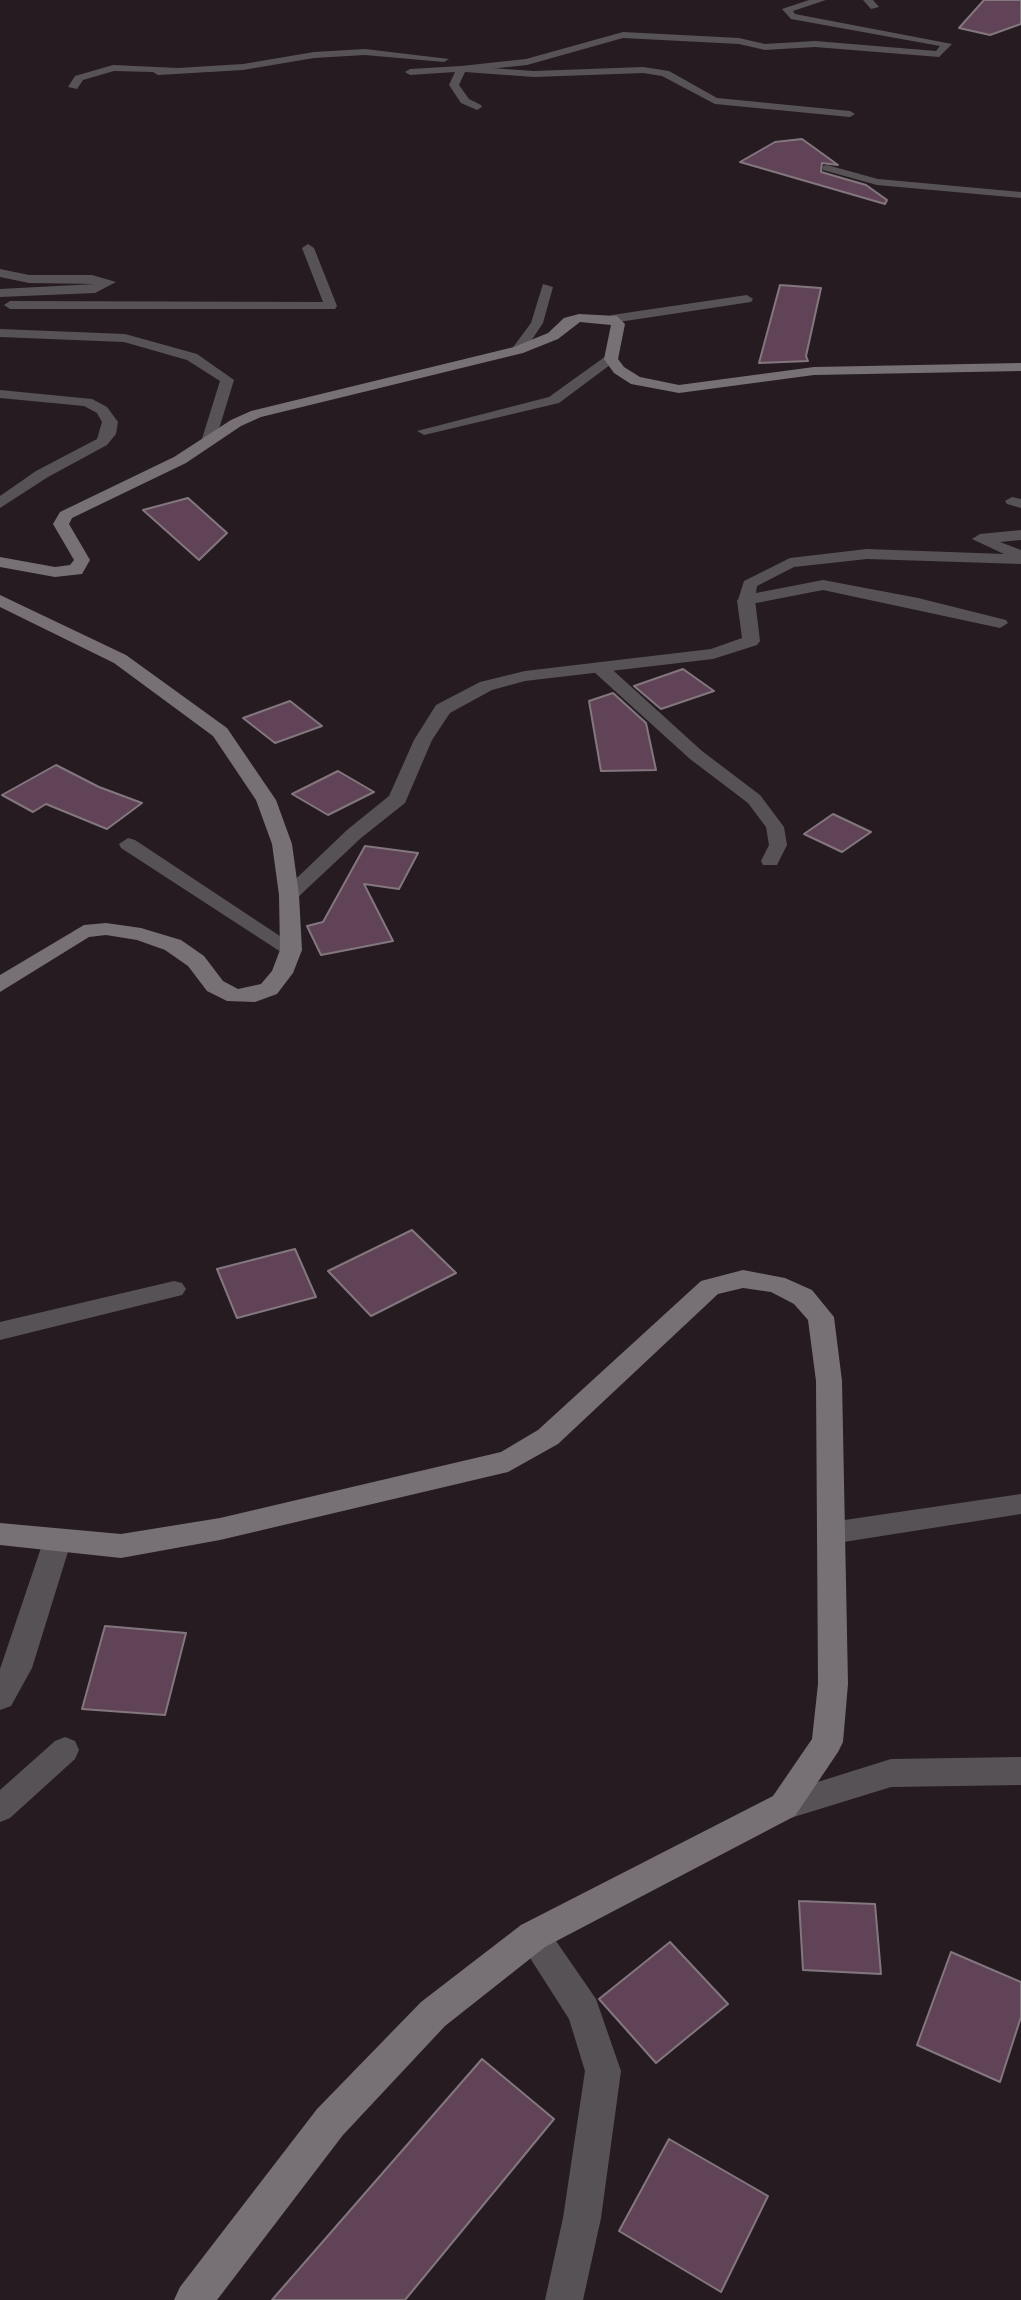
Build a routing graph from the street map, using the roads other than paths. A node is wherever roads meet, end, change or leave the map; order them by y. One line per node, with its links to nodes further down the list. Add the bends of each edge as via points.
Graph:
1 (821, 0): 4 (street, via 787,9 791,16 947,44 939,54 623,35)
2 (295, 47): 7 (lane)
3 (314, 55): 5 (lane, via 365,52); 7 (lane); 8 (lane)
4 (545, 58): 5 (lane); 9 (street)
5 (494, 59): 6 (lane)
6 (376, 65)
7 (243, 67): 10 (lane)
8 (290, 69)
9 (461, 69): 12 (lane); 15 (lane, via 534,74 643,70 665,73); 16 (lane, via 454,85)
10 (191, 70): 11 (lane); 13 (lane, via 113,68 79,78)
11 (158, 72)
12 (410, 72)
13 (73, 87)
14 (678, 94): 15 (lane)
15 (715, 101): 17 (lane)
16 (477, 107)
17 (850, 114)
18 (827, 168): 19 (lane, via 877,182)
19 (1021, 195)
20 (308, 248): 25 (lane, via 331,306)
21 (0, 273): 23 (street, via 109,282 95,289)
22 (547, 287): 28 (lane, via 537,323)
23 (0, 293)
24 (747, 299): 26 (lane)
25 (3, 305)
26 (612, 319): 28 (street, via 569,321 553,336); 29 (street, via 618,324)
27 (0, 333): 33 (lane, via 125,338 192,357 227,380)
28 (518, 350): 33 (street, via 256,414)
29 (611, 359): 30 (street, via 636,381 679,389 814,371); 32 (lane, via 554,400)
30 (1021, 367)
31 (0, 394): 34 (street, via 87,402 110,422 102,442)
32 (424, 431)
33 (208, 442): 37 (street, via 66,515 61,524 82,560 76,570 55,572)
34 (0, 503)
35 (1021, 535): 36 (lane, via 980,539)
36 (1021, 557): 39 (lane, via 867,554 790,563 750,584)
37 (0, 562)
38 (0, 600): 44 (street, via 120,659 220,732 266,800 282,844)
39 (746, 600): 40 (lane, via 823,585); 41 (street, via 751,641 713,654)
40 (1000, 623)
41 (599, 667): 43 (lane, via 696,755 754,799 775,827 778,845); 44 (street, via 486,686 443,709 423,740 398,799)
42 (128, 844): 45 (lane)
43 (770, 861)
44 (289, 895): 45 (street)
45 (291, 950): 46 (street, via 276,981 255,995 235,996 215,986 196,961 173,945 106,929 84,931)
46 (2, 980)
47 (174, 1289): 48 (lane)
48 (0, 1331)
49 (1021, 1504): 50 (lane)
50 (831, 1533): 52 (street, via 829,1381 821,1317 803,1297 776,1284 743,1279 710,1287 548,1437 508,1461 220,1529 121,1546); 56 (street, via 833,1684 827,1742)
51 (0, 1534): 52 (street)
52 (57, 1542): 53 (street, via 17,1668)
53 (0, 1697)
54 (65, 1750): 57 (lane)
55 (1021, 1771): 56 (street, via 891,1773)
56 (784, 1806): 58 (street)
57 (0, 1809)
58 (533, 1936): 59 (street, via 433,2014 330,2122); 60 (street, via 584,2011 603,2071)
59 (193, 2300)
60 (564, 2300)

